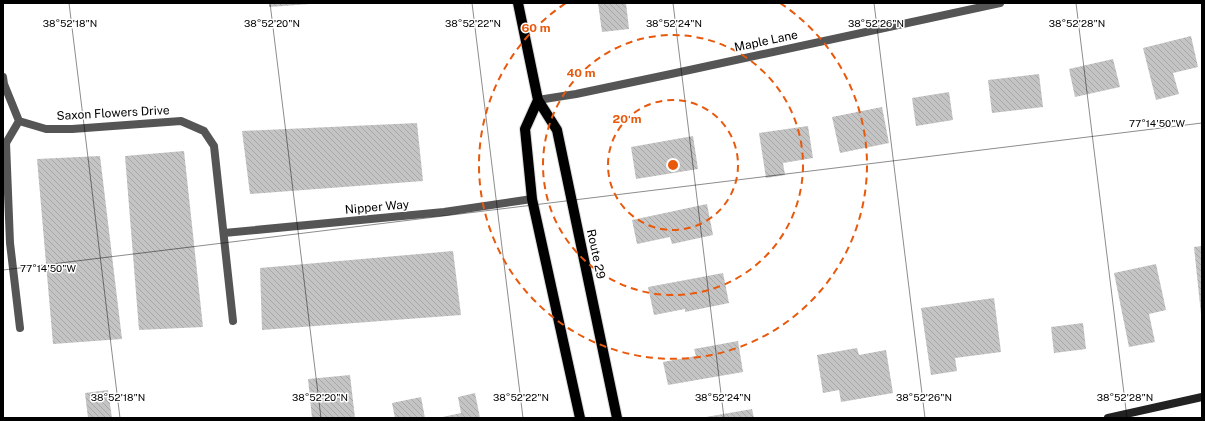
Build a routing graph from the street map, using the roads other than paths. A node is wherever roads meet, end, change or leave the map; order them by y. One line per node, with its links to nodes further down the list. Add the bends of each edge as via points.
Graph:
1 (518, 3): 4 (main road, Route 29)
2 (1000, 3): 4 (street, Maple Lane)
3 (3, 77): 5 (street)
4 (538, 100): 6 (main road, via 525,130); 13 (main road, Route 29, via 557,130)
5 (19, 121): 7 (street, Saxon Flowers Drive, via 46,128 72,129 181,121 204,131 214,146); 8 (street, via 6,143)
6 (532, 199): 7 (street, Nipper Way, via 444,212); 12 (main road)
7 (224, 233): 9 (street, Saxon Flowers Drive)
8 (6, 243): 10 (street)
9 (233, 321)
10 (20, 328)
11 (1202, 397): 14 (main road)
12 (580, 418)
13 (617, 418)
14 (1108, 418)

